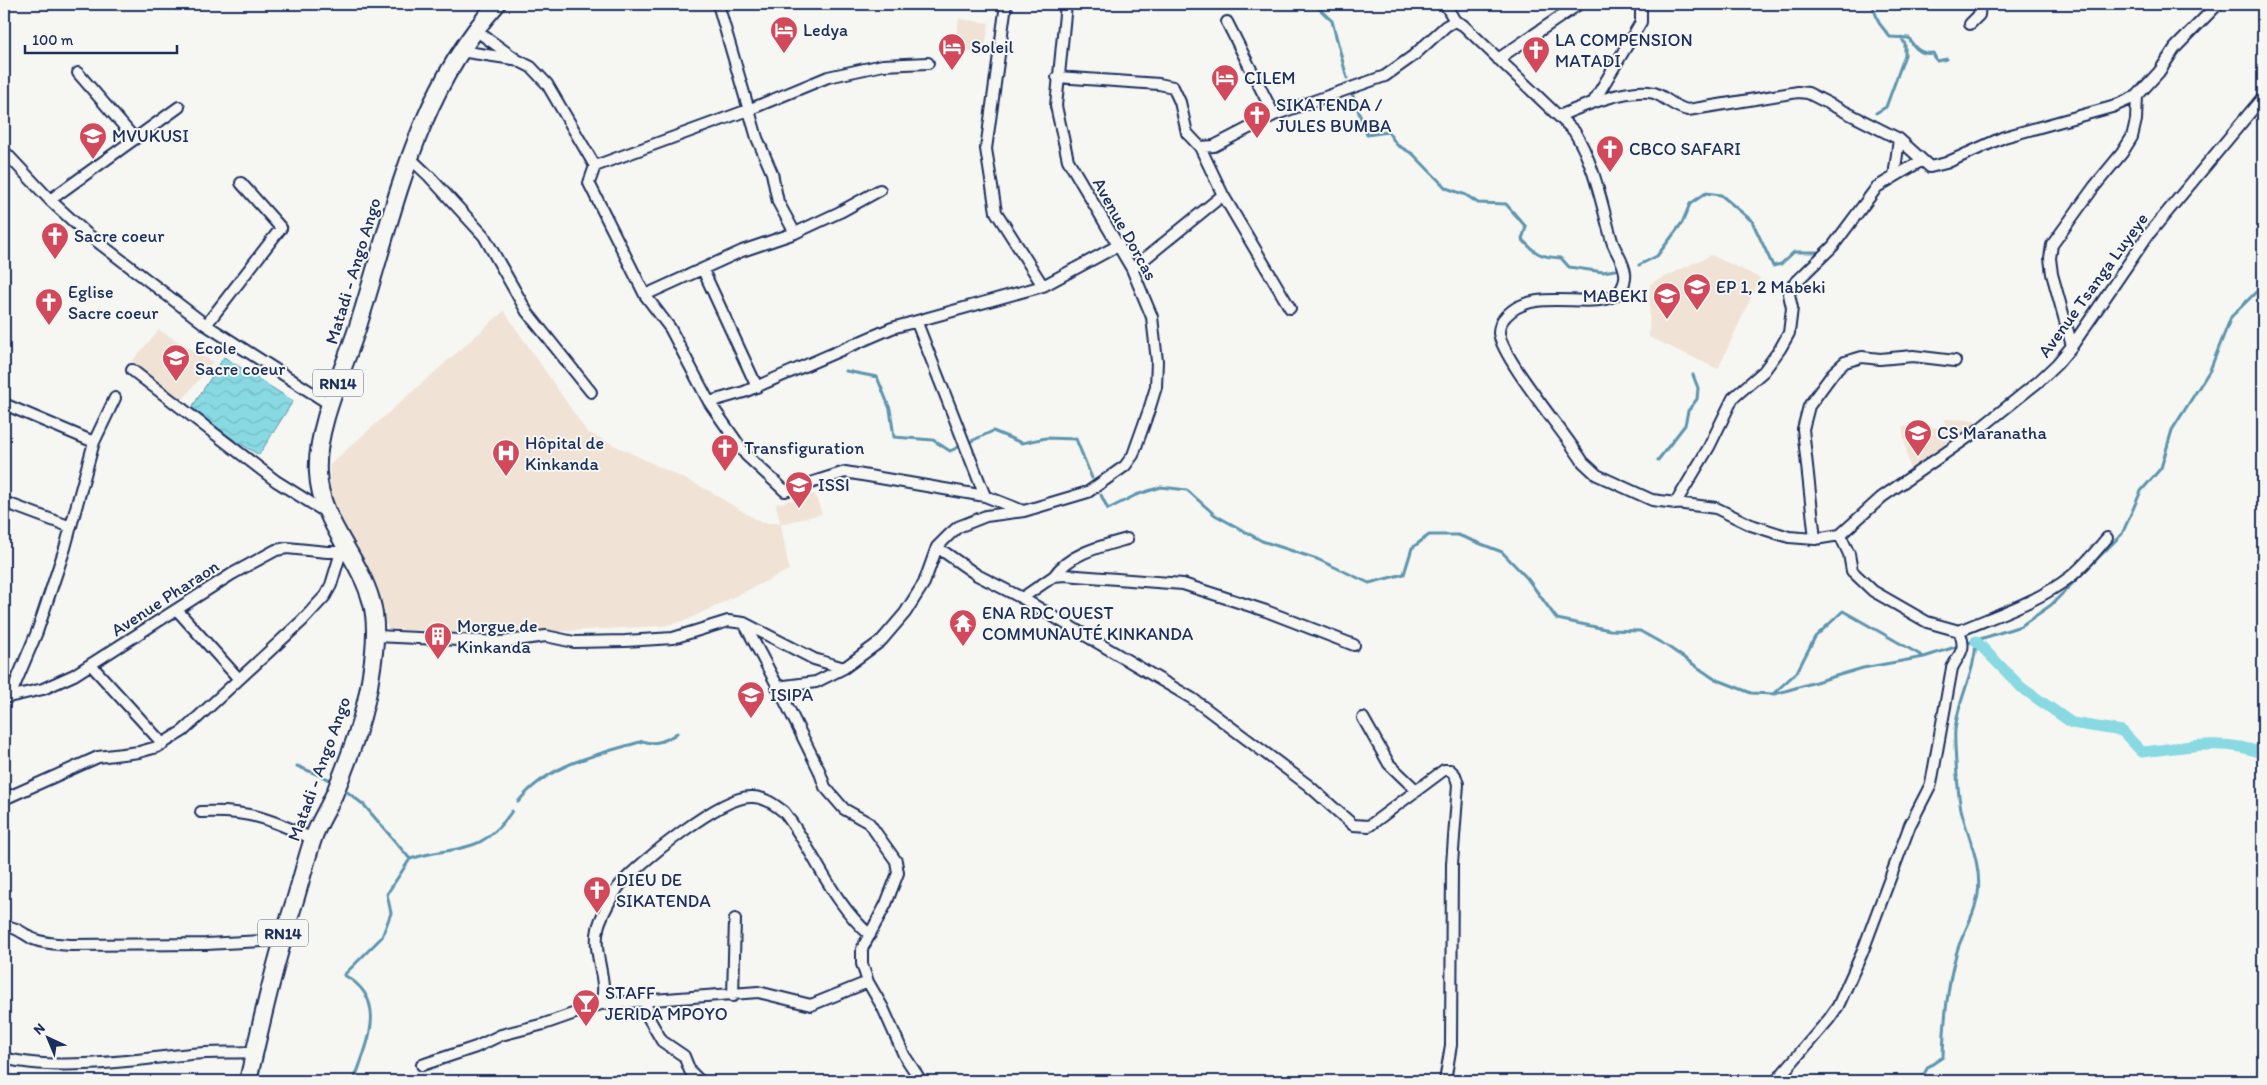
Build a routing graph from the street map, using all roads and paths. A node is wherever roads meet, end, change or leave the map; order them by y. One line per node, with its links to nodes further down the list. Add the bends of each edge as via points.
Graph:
1 (497, 4): 13 (highway, Matadi - Ango Ango / RN14)
2 (718, 4): 24 (street)
3 (1006, 4): 43 (street, via 986,149 996,212)
4 (1066, 4): 19 (street, Avenue Dorcas)
5 (1445, 4): 10 (street)
6 (1579, 4): 15 (street)
7 (1641, 4): 22 (street, via 1641,22)
8 (1980, 4): 12 (street, via 1979,15)
9 (2218, 4): 20 (street, via 2175,48)
10 (1455, 21): 15 (street); 25 (street, via 1385,76)
11 (1227, 22): 25 (street)
12 (1970, 24)
13 (474, 29): 14 (highway, Matadi - Ango Ango / RN14); 16 (street)
14 (460, 51): 16 (street); 31 (highway, Matadi - Ango Ango / RN14, via 440,83)
15 (1498, 59): 26 (street)
16 (516, 60): 33 (street, via 530,67 547,84)
17 (928, 63): 24 (street, via 883,64 828,76)
18 (78, 73): 27 (street)
19 (1057, 77): 29 (street, via 1170,85 1180,102 1187,133); 40 (street, Avenue Dorcas, via 1056,106 1068,160)
20 (2137, 96): 32 (street, via 2112,107 2004,137 1930,167); 48 (street, via 2132,137 2052,245 2052,274)
21 (2263, 97): 48 (street, Avenue Tsanga Luyeye, via 2148,236)
22 (1594, 101): 26 (street); 28 (street, via 1653,93 1678,108 1688,110 1808,93)
23 (179, 107): 27 (street)
24 (748, 110): 33 (street); 39 (street, via 772,173 778,202)
25 (1274, 115): 29 (street, via 1214,146)
26 (1559, 116): 60 (street, via 1574,131 1587,155 1625,272 1625,282 1610,298 1558,298 1523,304 1502,320 1499,332 1506,354 1583,462 1596,474 1652,500)
27 (135, 139): 38 (street)
28 (1899, 139): 32 (street); 34 (street)
29 (1200, 147): 37 (street)
30 (4, 151): 38 (street)
31 (409, 157): 52 (street, via 484,236 527,312); 56 (highway, Matadi - Ango Ango / RN14)
32 (1921, 161): 34 (street)
33 (596, 166): 44 (street, via 589,183)
34 (1894, 176): 60 (street, via 1877,187 1833,246 1792,286 1789,333 1780,350 1764,371 1733,398)
35 (241, 183): 47 (street, via 281,228)
36 (880, 190): 39 (street)
37 (1223, 195): 41 (street); 45 (street)
38 (50, 200): 47 (street, via 86,233)
39 (795, 232): 42 (street, via 742,251)
40 (1119, 245): 41 (street, Avenue Dorcas); 43 (street)
41 (1132, 269): 61 (street, Avenue Dorcas, via 1152,318 1157,361 1156,387 1133,455 1125,466 1088,492)
42 (703, 270): 44 (street); 51 (street)
43 (1043, 286): 46 (street)
44 (645, 295): 54 (street, via 670,328)
45 (1290, 308)
46 (917, 323): 51 (street, via 892,328); 58 (street)
47 (206, 325): 56 (street)
48 (2072, 346): 64 (street, Avenue Tsanga Luyeye, via 2038,382 1882,497)
49 (1955, 362): 67 (street, via 1913,356 1862,357 1845,362 1834,372 1809,406 1803,429)
50 (132, 370): 62 (street, via 276,481)
51 (757, 387): 54 (street)
52 (591, 392)
53 (115, 398): 57 (street)
54 (709, 402): 58 (street, via 746,455 785,491 844,472)
55 (4, 404): 57 (street)
56 (330, 405): 62 (highway, Matadi - Ango Ango / RN14, via 317,472)
57 (94, 442): 63 (street)
58 (985, 496): 61 (street)
59 (4, 502): 63 (street)
60 (1675, 504): 67 (street, via 1716,508 1773,533)
61 (1024, 511): 68 (street, Avenue Dorcas, via 986,516 964,524)
62 (327, 514): 69 (highway, Matadi - Ango Ango / RN14)
63 (71, 527): 81 (street, via 37,632)
64 (1840, 535): 67 (street); 75 (street, via 1849,554 1852,571 1873,591 1927,622)
65 (2107, 538): 75 (street, via 2069,578)
66 (1127, 539): 70 (street, via 1076,558)
67 (1815, 539)
68 (937, 547): 71 (street, via 977,575); 78 (street, via 924,582 905,613 881,641)
69 (345, 552): 72 (street, Avenue Pharaon, via 276,550 240,568); 74 (highway, Matadi - Ango Ango / RN14, via 371,600); 79 (street, via 325,596)
70 (1054, 576): 71 (street); 76 (street, via 1183,584)
71 (1022, 598): 84 (street, via 1193,699 1308,785 1353,825 1370,826)
72 (177, 610): 77 (street, Avenue Pharaon); 79 (street)
73 (744, 623): 74 (street, via 728,621 673,638 625,641 574,642 546,636 501,642); 78 (street, via 814,659); 80 (street)
74 (376, 636): 87 (highway, Matadi - Ango Ango / RN14, via 363,715 338,784)
75 (1961, 636): 103 (street, via 1962,652 1952,668 1931,784 1910,825 1862,953 1838,1006)
76 (1354, 644)
77 (91, 665): 81 (street, Avenue Pharaon, via 43,689); 83 (street)
78 (844, 668): 80 (street, via 816,682)
79 (240, 679): 83 (street, via 184,731)
80 (777, 687): 90 (street, via 825,787 844,809 869,823 896,861 898,873)
81 (7, 697)
82 (1363, 718): 84 (street, via 1389,764)
83 (163, 744): 85 (street, via 139,752 98,757)
84 (1417, 791): 102 (street, via 1444,770 1450,770 1458,784 1452,864 1451,1045)
85 (4, 799)
86 (201, 812): 87 (street, via 232,811 265,818)
87 (313, 839): 91 (highway, Matadi - Ango Ango / RN14)
88 (735, 919): 93 (street)
89 (4, 926): 91 (street, via 15,927 48,943 70,945)
90 (870, 935): 92 (street, via 862,949 862,964); 95 (street, via 853,920 831,891 784,812 772,803 749,796 709,812 646,858 618,887 598,928 598,963 604,995)
91 (281, 940): 96 (highway, Matadi - Ango Ango / RN14)
92 (868, 982): 93 (street, via 811,1005 758,992); 101 (street, via 904,1055)
93 (733, 996): 94 (street)
94 (646, 1001): 95 (street); 100 (street, via 648,1017 662,1041 684,1056 690,1071)
95 (601, 1004): 98 (street, via 501,1035)
96 (254, 1052): 97 (street, via 54,1063); 99 (highway, Matadi - Ango Ango / RN14)
97 (4, 1058)
98 (422, 1065)
99 (248, 1081)
100 (700, 1081)
101 (921, 1081)
102 (1445, 1081)
103 (1776, 1081)

